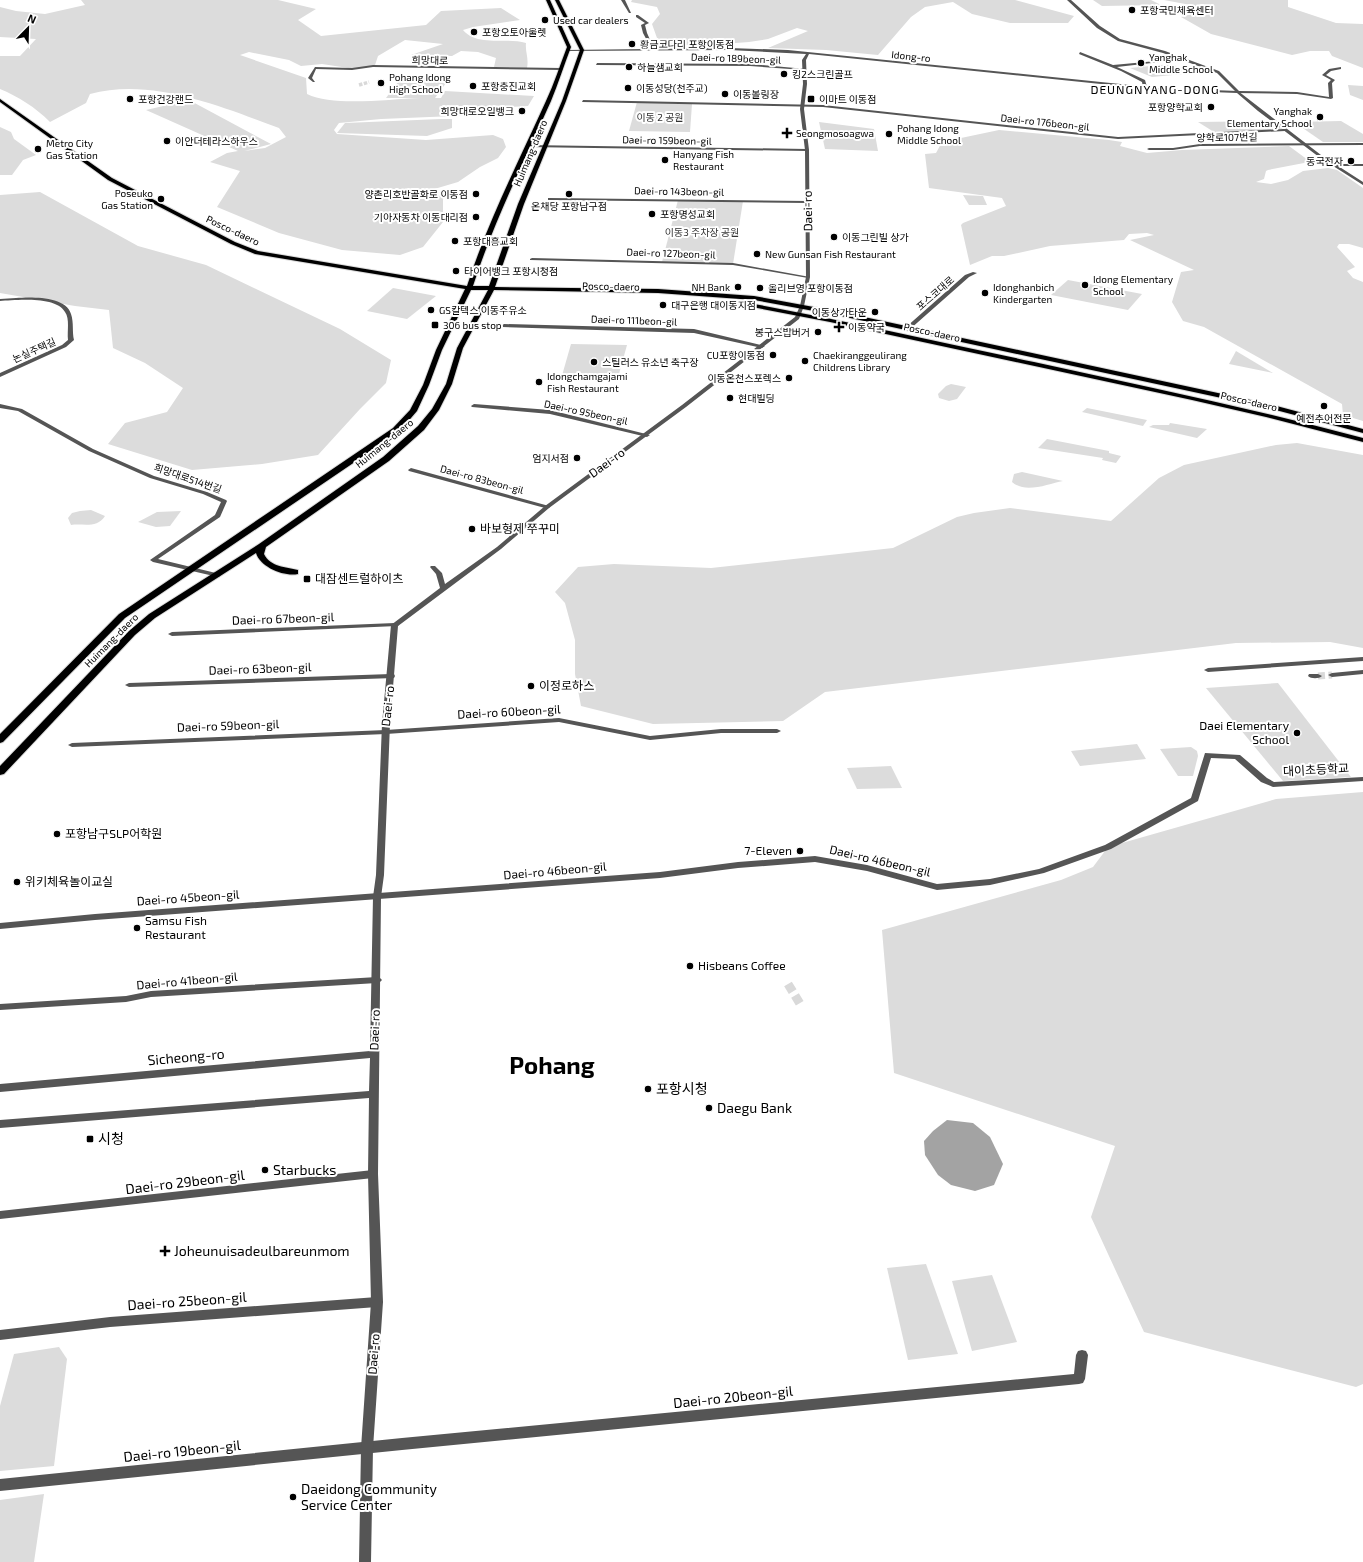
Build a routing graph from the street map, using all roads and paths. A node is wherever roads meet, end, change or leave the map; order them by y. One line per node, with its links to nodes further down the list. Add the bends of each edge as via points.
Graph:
1 (548, 0): 7 (main road, via 569,47)
2 (557, 0): 8 (main road)
3 (623, 0): 5 (street)
4 (1069, 0): 20 (street, via 1096,26 1111,36 1218,72)
5 (630, 12)
6 (637, 16): 9 (street, via 647,23 644,25 645,33)
7 (568, 50): 8 (street, Idong-ro); 16 (main road, Huimang-daero)
8 (582, 50): 9 (street, Idong-ro); 28 (main road, Huimang-daero, via 546,135)
9 (654, 50): 10 (street, Idong-ro, via 763,50)
10 (808, 53): 17 (street, Daei-ro, via 804,58); 19 (street, Idong-ro)
11 (1080, 53): 14 (street)
12 (1167, 61): 14 (street)
13 (597, 64): 17 (street, Daei-ro 189beon-gil, via 750,65)
14 (1112, 66): 19 (street, via 1144,81)
15 (1340, 68): 20 (street, Idong-ro, via 1330,70 1324,75 1333,80 1330,83 1331,98 1297,93)
16 (560, 69): 18 (street, 희망대로, via 373,66 353,70 315,68 310,78); 27 (main road, Huimang-daero, via 535,135)
17 (804, 69): 23 (street, Daei-ro)
18 (314, 81)
19 (1145, 87): 20 (street, Idong-ro)
20 (1238, 92): 24 (street)
21 (0, 100): 40 (main road, Posco-daero, via 110,179 250,251)
22 (583, 102): 23 (street, Daei-ro 176beon-gil)
23 (803, 106): 24 (street, Daei-ro 176beon-gil, via 824,106 1118,138); 30 (street, Daei-ro)
24 (1286, 130): 26 (street)
25 (1363, 144): 26 (street, 양학로107번길)
26 (1305, 145): 29 (street, 양학로107번길, via 1200,145); 32 (street)
27 (527, 146): 28 (street, Daei-ro 159beon-gil); 31 (main road, Huimang-daero)
28 (545, 146): 30 (street, Daei-ro 159beon-gil); 31 (main road, Huimang-daero)
29 (1149, 149)
30 (807, 150): 36 (street, Daei-ro)
31 (530, 162): 40 (main road, Huimang-daero, via 481,251); 41 (main road, Huimang-daero, via 520,204)
32 (1334, 165): 33 (street); 34 (street)
33 (1363, 165)
34 (1363, 184)
35 (550, 198): 36 (street, Daei-ro 143beon-gil)
36 (807, 202): 39 (street, Daei-ro)
37 (532, 259): 39 (street, Daei-ro 127beon-gil, via 733,264)
38 (975, 273): 46 (street, 포스코대로, via 967,276)
39 (808, 277): 43 (street, Daei-ro)
40 (469, 288): 41 (main road, Posco-daero); 60 (main road, Huimang-daero, via 413,411 396,430)
41 (491, 290): 43 (main road, Posco-daero, via 510,288 689,292); 44 (main road, Posco-daero, via 513,293 701,299 742,303); 58 (main road, Huimang-daero, via 460,348 443,397 421,428 386,459)
42 (0, 300): 50 (street, 논실주택길, via 28,299 62,305 68,313 70,340 59,349)
43 (802, 306): 44 (street, Daei-ro); 46 (main road, Posco-daero)
44 (798, 314): 48 (street, Daei-ro, via 794,321); 49 (main road, Posco-daero)
45 (504, 326): 48 (street, Daei-ro 111beon-gil, via 694,331)
46 (908, 329): 47 (main road, Posco-daero)
47 (963, 342): 49 (main road, via 963,346); 53 (main road, Posco-daero, via 1269,406)
48 (762, 346): 54 (street, Daei-ro)
49 (957, 348): 55 (main road, Posco-daero, via 1260,413)
50 (0, 375)
51 (0, 406): 60 (street, 희망대로514번길, via 20,410 91,450 152,476 224,501 218,516 153,560)
52 (474, 406): 54 (street, Daei-ro 95beon-gil, via 550,412)
53 (1363, 431)
54 (647, 434): 57 (street, Daei-ro)
55 (1363, 440)
56 (411, 470): 57 (street, Daei-ro 83beon-gil)
57 (547, 507): 63 (street, Daei-ro, via 499,548)
58 (262, 546): 61 (main road, via 260,554 264,562 276,568); 62 (main road, Huimang-daero)
59 (433, 567): 63 (street, via 439,573)
60 (193, 568): 62 (street, 희망대로514번길); 74 (main road, Huimang-daero, via 122,616)
61 (295, 572)
62 (218, 575): 77 (main road, Huimang-daero, via 177,599 132,633)
63 (444, 588): 64 (street, Daei-ro)
64 (395, 625): 65 (street, Daei-ro 67beon-gil); 70 (street, Daei-ro)
65 (172, 634)
66 (1363, 659): 67 (street)
67 (1208, 670)
68 (1363, 672): 69 (street)
69 (1332, 675)
70 (392, 676): 71 (street, Daei-ro 63beon-gil); 73 (street, Daei-ro)
71 (129, 685)
72 (777, 731): 73 (street, Daei-ro 60beon-gil, via 721,731 650,738 559,720)
73 (386, 732): 75 (street, Daei-ro 59beon-gil); 79 (street, Daei-ro)
74 (0, 740)
75 (72, 745)
76 (1208, 755): 78 (street, 대이초등학교, via 1237,757 1264,780 1273,784); 79 (street, Daei-ro 46beon-gil, via 1195,799 1108,847 1041,871 990,882 937,887 867,868 815,859 660,875)
77 (0, 772)
78 (1363, 779)
79 (377, 896): 80 (street, Daei-ro 45beon-gil); 81 (street, Daei-ro)
80 (0, 926)
81 (377, 980): 82 (street, Daei-ro 41beon-gil, via 151,994 126,999); 83 (street, Daei-ro)
82 (0, 1007)
83 (374, 1054): 84 (street, Sicheong-ro); 85 (street, Daei-ro)
84 (0, 1088)
85 (374, 1094): 86 (street); 87 (street, Daei-ro)
86 (0, 1124)
87 (373, 1174): 88 (street, Daei-ro 29beon-gil); 89 (street, Daei-ro)
88 (0, 1215)
89 (377, 1302): 90 (street, Daei-ro 25beon-gil, via 110,1322); 92 (street, Daei-ro)
90 (0, 1335)
91 (1082, 1355): 92 (street, Daei-ro 20beon-gil, via 1079,1379)
92 (367, 1448): 93 (street, Daei-ro 19beon-gil); 94 (street, Daei-ro)
93 (0, 1485)
94 (365, 1562)

